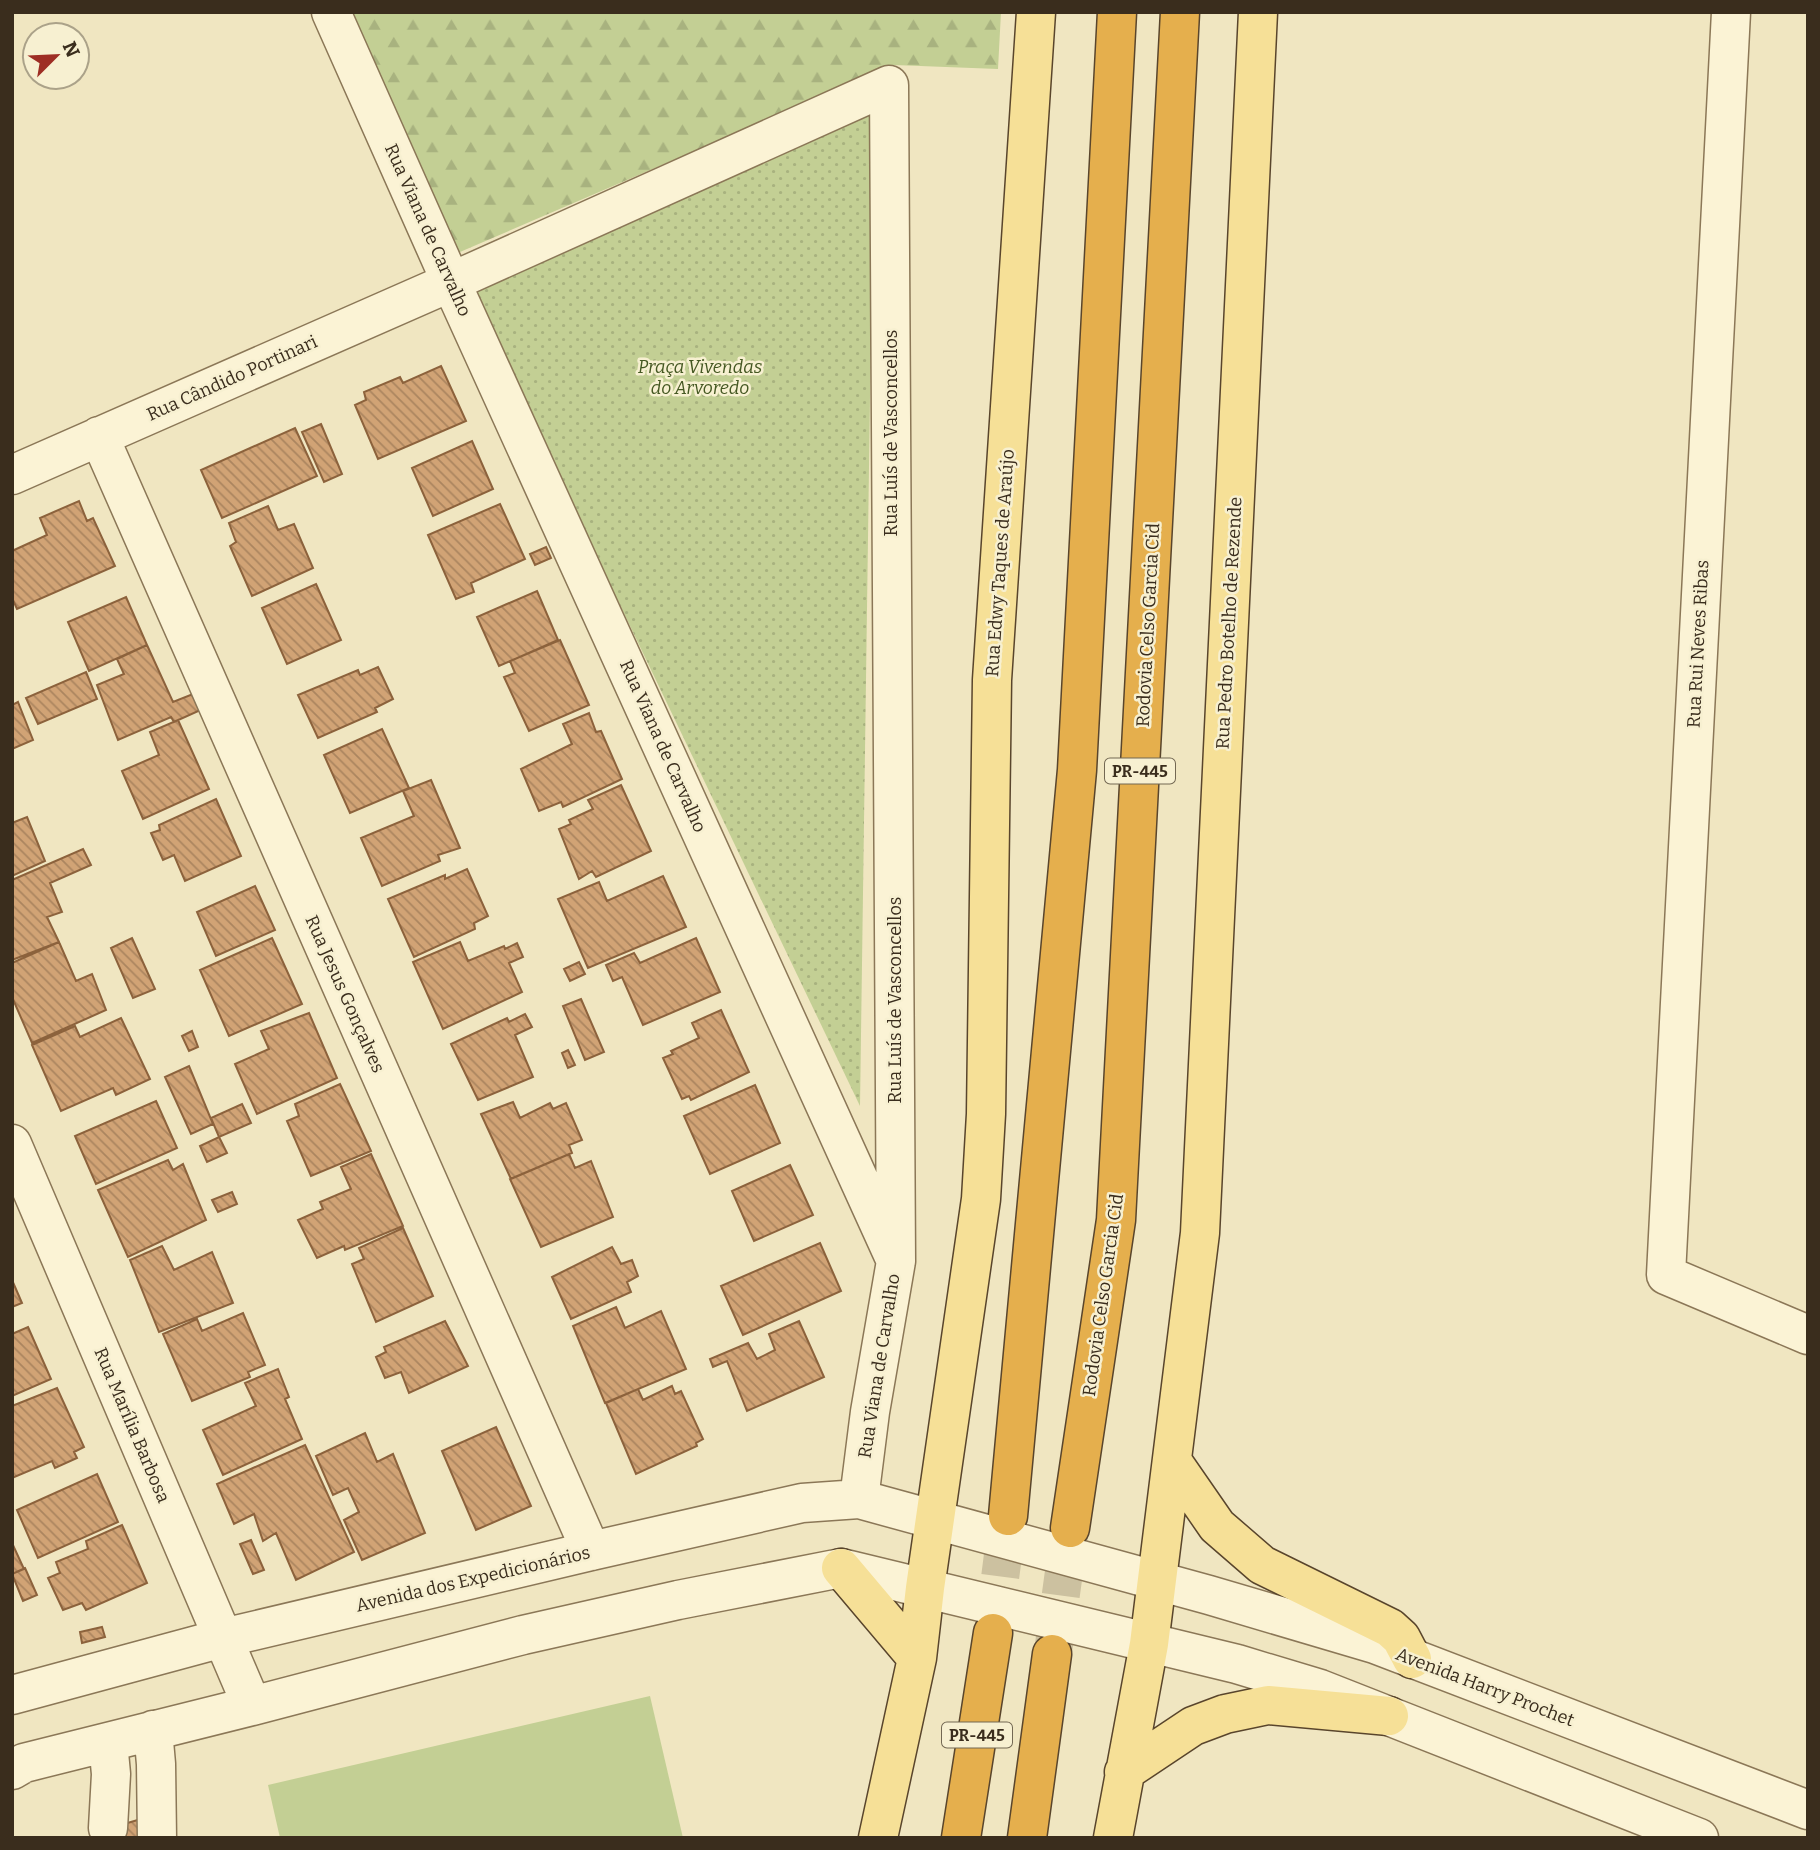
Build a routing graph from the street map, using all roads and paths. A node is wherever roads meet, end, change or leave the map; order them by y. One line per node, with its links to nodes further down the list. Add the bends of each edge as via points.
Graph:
1 (331, 12): 7 (street, Rua Viana de Carvalho)
2 (1035, 12): 16 (main road, Rua Edwy Taques de Araújo, via 992,680 981,1199)
3 (1117, 12): 15 (highway, via 1077,769)
4 (1180, 12): 17 (highway, Rodovia Celso Garcia Cid / PR-445, via 1116,1220)
5 (1258, 12): 13 (main road, Rua Pedro Botelho de Rezende, via 1200,1233)
6 (1731, 12): 12 (street, Rua Rui Neves Ribas, via 1666,1275)
7 (451, 282): 8 (street, Rua Cândido Portinari); 11 (street, Rua Viana de Carvalho); 11 (street, Rua Luís de Vasconcellos, via 889,85)
8 (99, 436): 9 (street, Rua Cândido Portinari); 18 (street, Rua Jesus Gonçalves)
9 (12, 475)
10 (12, 1144): 23 (street, Rua Marília Barbosa)
11 (897, 1261): 14 (street, Rua Viana de Carvalho)
12 (1808, 1335)
13 (1172, 1461): 20 (main road); 27 (main road, via 1217,1526 1262,1565 1390,1629)
14 (859, 1499): 16 (street, Avenida dos Expedicionários); 18 (street, Avenida dos Expedicionários, via 802,1503)
15 (1008, 1516)
16 (936, 1520): 20 (street, Avenida Harry Prochet); 21 (main road)
17 (1070, 1528)
18 (591, 1551): 23 (street, Avenida dos Expedicionários)
19 (841, 1568): 21 (street); 26 (main road); 29 (street, via 523,1635)
20 (1157, 1582): 24 (main road); 27 (street, Avenida Harry Prochet, via 1375,1644)
21 (925, 1588): 24 (street); 26 (main road)
22 (993, 1633): 39 (highway, PR-445)
23 (223, 1638): 28 (street, Avenida dos Expedicionários); 29 (street, Rua Marília Barbosa)
24 (1149, 1644): 30 (street, via 1237,1664); 34 (main road)
25 (1052, 1654): 40 (highway)
26 (917, 1658): 37 (main road)
27 (1412, 1659): 30 (street); 35 (street, Avenida Harry Prochet)
28 (12, 1695)
29 (252, 1706): 31 (street)
30 (1389, 1716): 34 (main road, via 1268,1705 1193,1726); 42 (street)
31 (153, 1730): 32 (street); 38 (street)
32 (108, 1742): 33 (street, via 23,1763); 36 (street)
33 (12, 1770)
34 (1124, 1772): 41 (main road)
35 (1808, 1810)
36 (108, 1828)
37 (880, 1828)
38 (157, 1838)
39 (961, 1838)
40 (1027, 1838)
41 (1113, 1838)
42 (1699, 1838)

